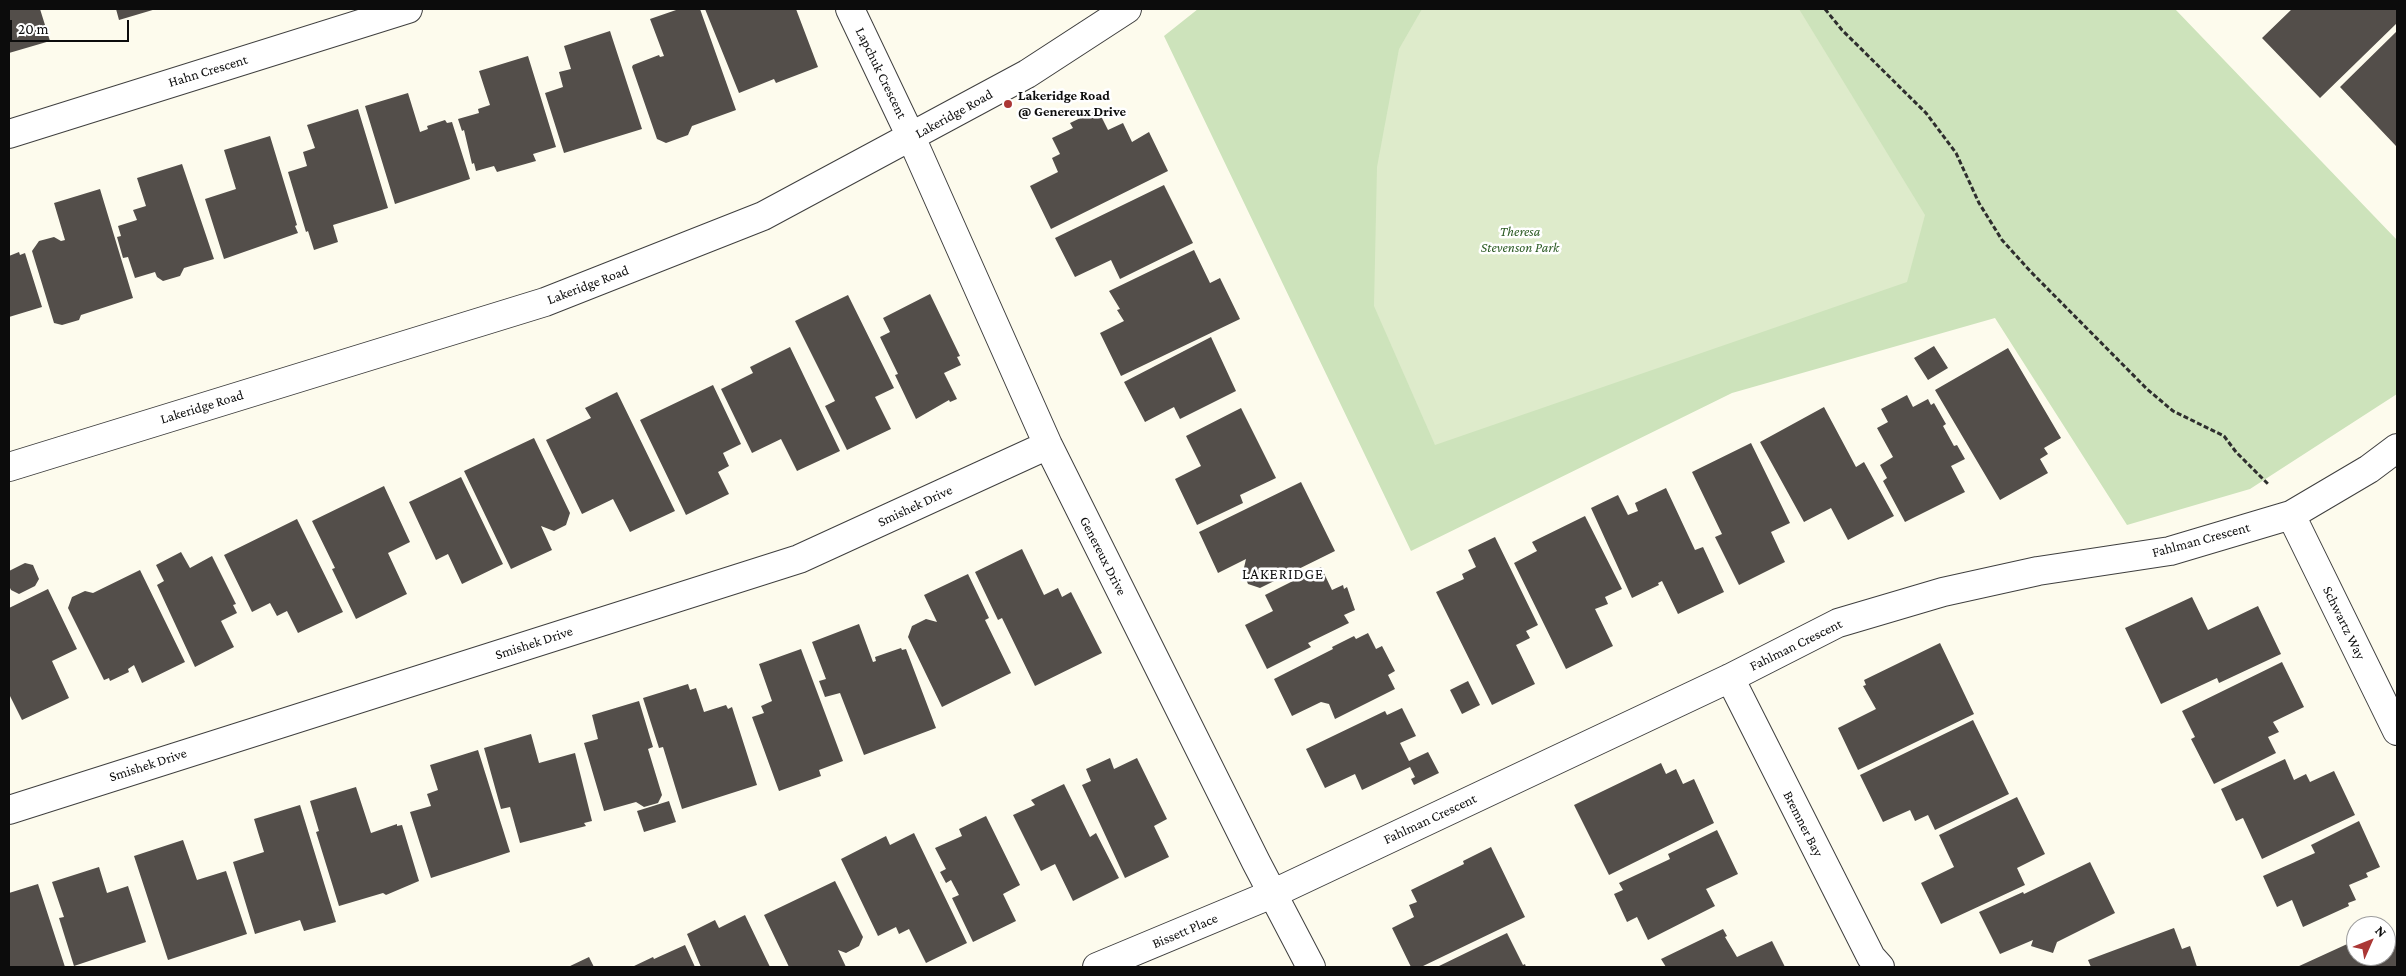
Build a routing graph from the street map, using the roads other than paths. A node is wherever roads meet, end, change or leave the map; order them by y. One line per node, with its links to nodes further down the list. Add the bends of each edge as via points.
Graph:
1 (408, 9): 4 (street, Hahn Crescent)
2 (850, 9): 5 (street, Lapchuk Crescent)
3 (1127, 9): 5 (street, Lakeridge Road, via 1027,74)
4 (9, 134)
5 (911, 137): 6 (street, Genereux Drive); 8 (street, Lakeridge Road, via 763,216 545,302)
6 (1048, 444): 12 (street, Smishek Drive, via 799,559); 13 (street, Genereux Drive)
7 (2397, 448): 9 (street, Fahlman Crescent, via 2369,469)
8 (9, 467)
9 (2291, 515): 10 (street, Fahlman Crescent, via 2170,550 2038,571 1943,592 1838,623); 11 (street, Schwartz Way)
10 (1730, 678): 13 (street, Fahlman Crescent); 16 (street, Bremner Bay, via 1871,957)
11 (2397, 731)
12 (9, 810)
13 (1272, 894): 14 (street, Bissett Place); 15 (street, Genereux Drive)
14 (1097, 967)
15 (1311, 967)
16 (1880, 967)

